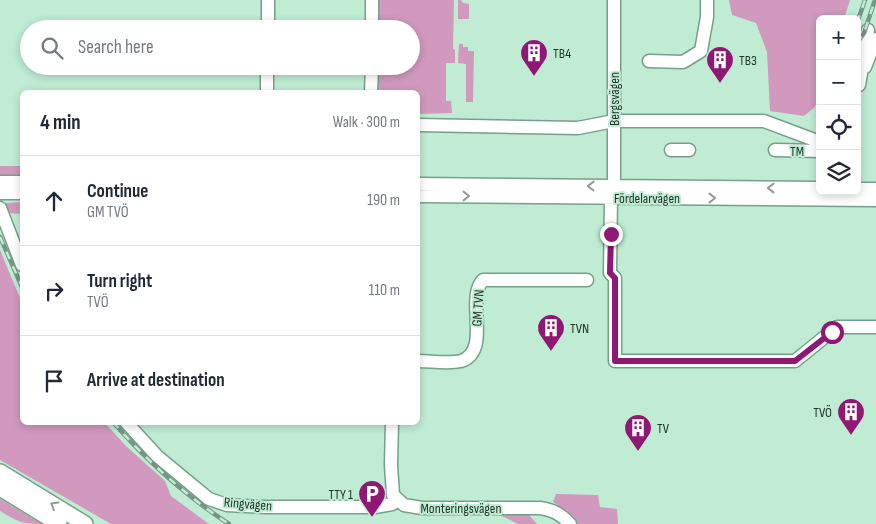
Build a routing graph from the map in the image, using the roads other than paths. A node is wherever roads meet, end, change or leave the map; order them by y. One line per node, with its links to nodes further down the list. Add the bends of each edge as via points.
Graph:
1 (268, 0): 5 (street)
2 (372, 0): 6 (street)
3 (614, 0): 14 (street, Bergsvägen)
4 (707, 0): 8 (street, via 701,51 683,62)
5 (268, 20)
6 (372, 20)
7 (872, 34): 11 (street)
8 (648, 61)
9 (267, 75): 12 (street)
10 (372, 75): 13 (street)
11 (861, 75)
12 (267, 90)
13 (372, 90)
14 (614, 121): 15 (street, via 578,128); 16 (street, via 764,121); 26 (street, Bergsvägen)
15 (420, 125)
16 (816, 140)
17 (671, 150): 18 (street)
18 (689, 150)
19 (775, 150): 20 (street, TM)
20 (816, 151)
21 (0, 182): 22 (street)
22 (20, 182)
23 (420, 184): 26 (street, Fördelarvägen, one-way to 23)
24 (861, 189): 25 (street)
25 (876, 189)
26 (612, 192): 29 (street, Fördelarvägen); 31 (street, Fördelarvägen, one-way to 26); 36 (street, via 610,273 615,278 615,361 795,361 837,327)
27 (0, 193): 28 (street)
28 (20, 193)
29 (816, 193)
30 (837, 195): 32 (street, Fördelarvägen)
31 (420, 196)
32 (876, 200)
33 (0, 209): 34 (street)
34 (20, 260)
35 (587, 280): 37 (street, GM TVN, via 483,280 477,292 473,353 458,361)
36 (876, 327)
37 (420, 361)
38 (129, 425): 42 (street, Ringvägen, via 157,456 209,499 227,505 375,507)
39 (392, 425): 42 (street, via 393,495)
40 (0, 472): 44 (main road, one-way to 40)
41 (0, 488): 43 (main road)
42 (398, 500): 45 (street, Monteringsvägen, via 413,507 540,508 556,512)
43 (59, 524)
44 (85, 524)
45 (570, 524)

